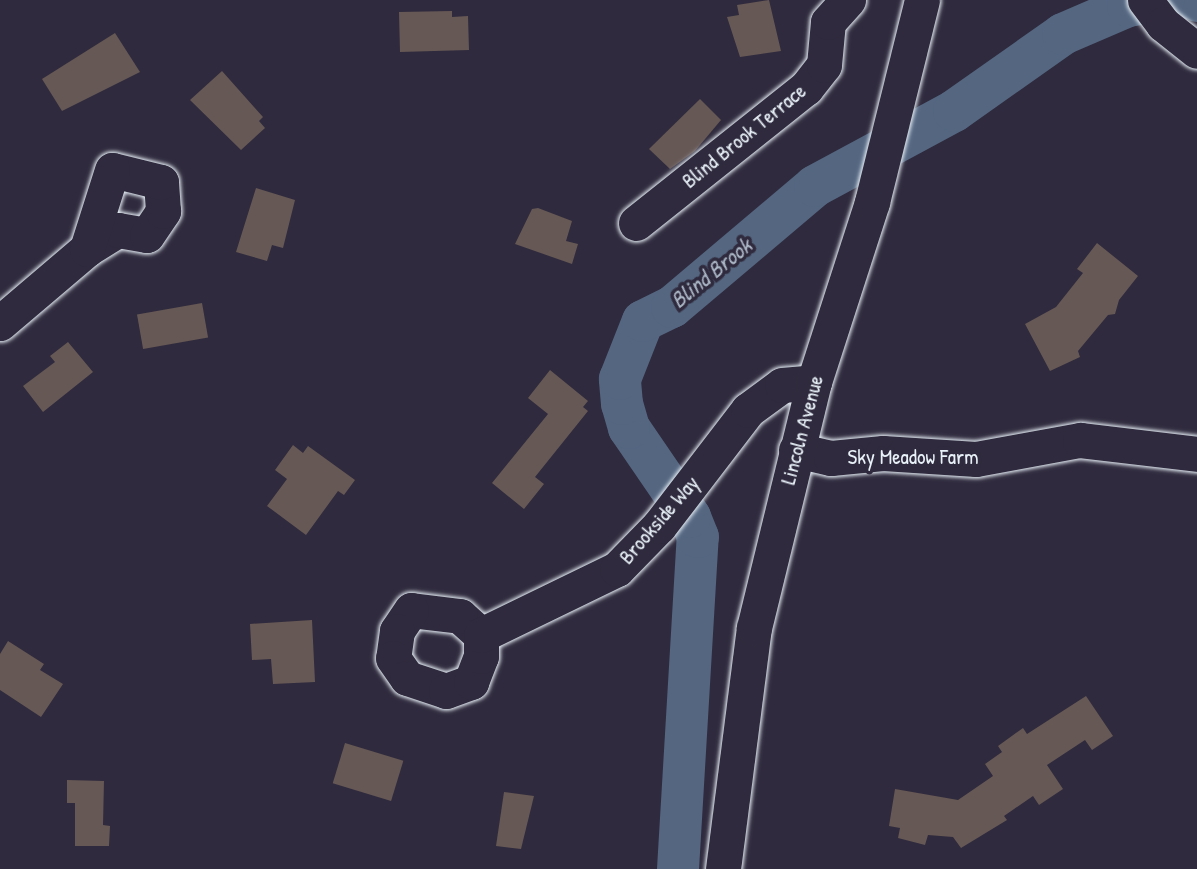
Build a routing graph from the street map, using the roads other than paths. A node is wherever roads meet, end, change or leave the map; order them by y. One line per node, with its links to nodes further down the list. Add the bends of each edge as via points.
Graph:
1 (848, 0): 5 (street, Blind Brook Terrace, via 828,22 824,65 806,88)
2 (922, 0): 8 (street, Lincoln Avenue, via 872,202)
3 (1154, 12): 4 (street)
4 (1197, 51)
5 (636, 223)
6 (87, 249): 7 (street)
7 (0, 323)
8 (814, 382): 9 (street, Lincoln Avenue); 11 (street, Brookside Way, via 782,385 748,410 659,526 617,569)
9 (796, 450): 10 (street, Sky Meadow Farm, via 831,458 883,453 976,459 1080,440); 12 (street, Lincoln Avenue, via 754,628)
10 (1197, 454)
11 (481, 635)
12 (723, 869)

